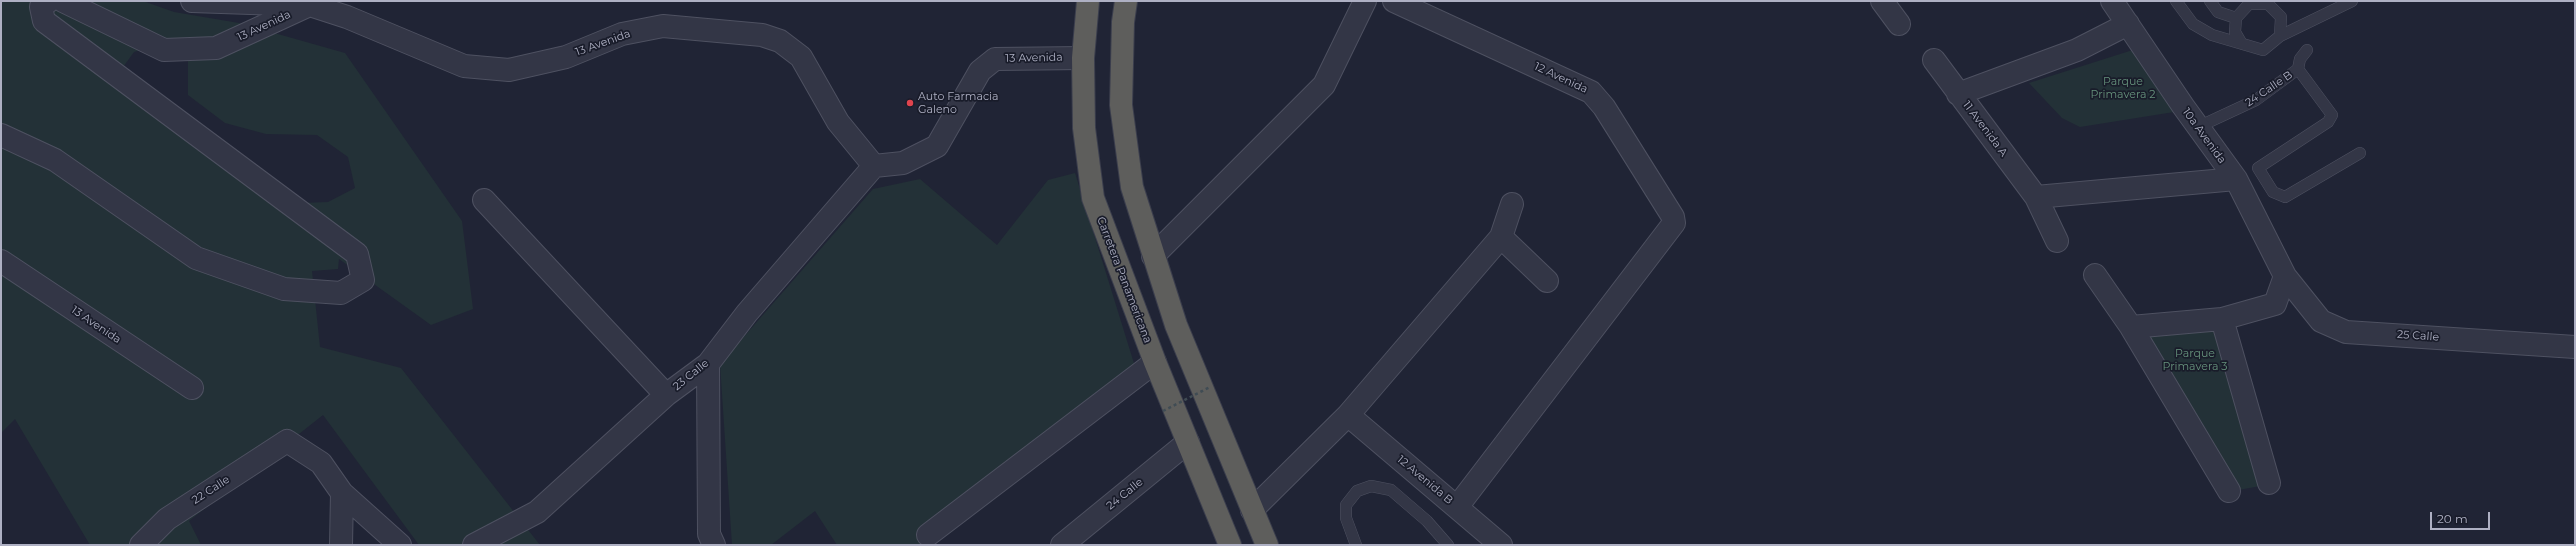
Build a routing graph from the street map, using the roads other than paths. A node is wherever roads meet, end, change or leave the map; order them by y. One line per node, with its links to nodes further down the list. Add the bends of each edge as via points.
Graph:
1 (48, 1): 25 (street, via 40,6 44,21 357,254 363,280 341,293 284,289 196,258 55,160)
2 (63, 1): 13 (street, 13 Avenida, via 164,50 216,48)
3 (192, 1): 13 (street)
4 (1088, 1): 20 (highway, Carretera Panamericana)
5 (1126, 1): 34 (highway, via 1121,105 1132,186)
6 (1365, 1): 34 (street, via 1324,85)
7 (1394, 1): 51 (street, 12 Avenida, via 1591,92 1604,107 1673,217 1672,229)
8 (1882, 1): 15 (street)
9 (2112, 1): 16 (street, 10a Avenida)
10 (2176, 1): 18 (lane, via 2193,24 2212,35)
11 (2210, 1): 14 (lane, via 2218,12)
12 (2352, 1): 17 (lane)
13 (310, 5): 27 (street, 13 Avenida, via 347,17 464,66 509,70 566,57 622,34 663,26 762,35 780,41 801,57 838,122)
14 (2236, 18): 17 (lane, via 2249,4 2268,4 2281,17); 18 (lane, via 2235,32)
15 (1899, 24)
16 (2128, 24): 23 (street, via 2077,50); 24 (street, 10a Avenida)
17 (2280, 36): 18 (lane, via 2263,50)
18 (2242, 44)
19 (2307, 50): 22 (lane, 24 Calle B, via 2300,59)
20 (1083, 58): 27 (street, 13 Avenida, via 995,59 980,71 937,146 903,163); 42 (highway, Carretera Panamericana, via 1084,128 1093,198)
21 (1934, 60): 23 (street, 11 Avenida A)
22 (2298, 69): 24 (lane, 24 Calle B, via 2256,100); 26 (lane, via 2332,115 2328,122 2258,168 2273,192 2286,197)
23 (1958, 94): 29 (street, 11 Avenida A)
24 (2198, 127): 28 (street, 10a Avenida)
25 (1, 135)
26 (2360, 154)
27 (874, 166): 43 (street, 23 Calle, via 747,313)
28 (2236, 179): 29 (street); 37 (street, 10a Avenida)
29 (2036, 197): 33 (street, 11 Avenida A)
30 (484, 200): 45 (street)
31 (1512, 204): 32 (street)
32 (1501, 237): 38 (street); 46 (street)
33 (2057, 241)
34 (1154, 256): 52 (highway, via 1176,326)
35 (1, 261): 44 (street, 13 Avenida)
36 (2095, 275): 40 (street)
37 (2285, 276): 39 (street, via 2275,304); 41 (street, 25 Calle, via 2321,321 2346,332)
38 (1547, 281)
39 (2222, 319): 40 (street); 48 (street)
40 (2131, 326): 49 (street)
41 (2575, 347)
42 (1155, 362): 47 (highway, Carretera Panamericana); 53 (street)
43 (708, 364): 45 (street, 23 Calle); 58 (street, via 709,534)
44 (192, 388)
45 (666, 395): 57 (street, 23 Calle, via 537,512)
46 (1348, 416): 51 (street, 12 Avenida B); 52 (street)
47 (1188, 442): 59 (street, 24 Calle); 60 (highway, Carretera Panamericana)
48 (2269, 483)
49 (2229, 491)
50 (342, 493): 54 (street, 22 Calle, via 321,463 287,441 167,519); 55 (street); 56 (street)
51 (1457, 508): 64 (street, 12 Avenida B)
52 (1252, 510): 61 (highway)
53 (928, 535)
54 (140, 545)
55 (341, 545)
56 (400, 545)
57 (474, 545)
58 (714, 545)
59 (1062, 545)
60 (1230, 545)
61 (1267, 545)
62 (1356, 545): 63 (lane, via 1346,518 1346,505 1357,491 1371,486 1391,490)
63 (1448, 545)
64 (1502, 545)

